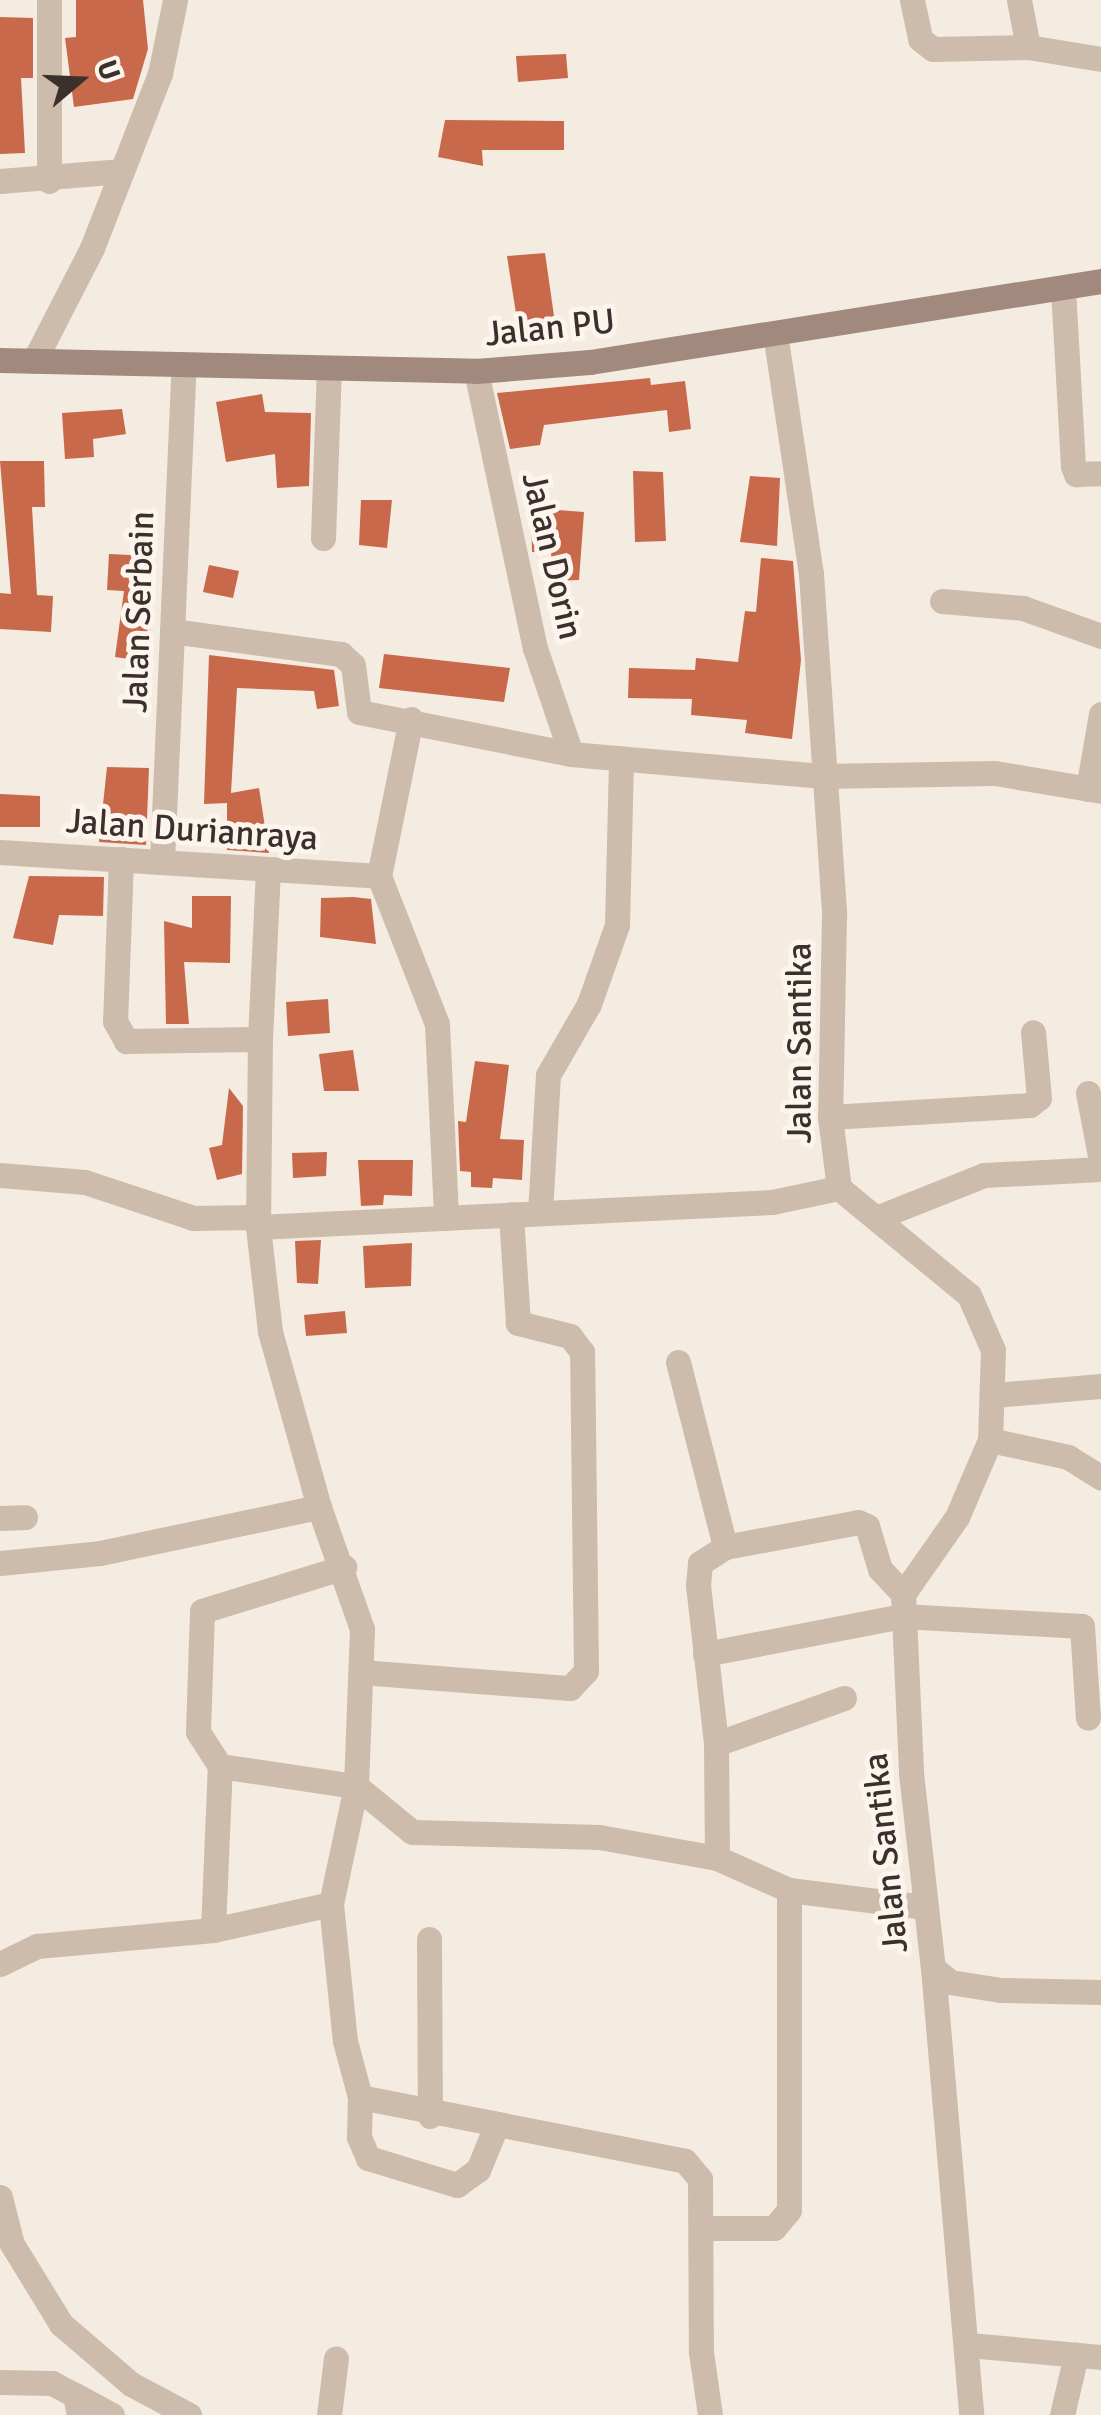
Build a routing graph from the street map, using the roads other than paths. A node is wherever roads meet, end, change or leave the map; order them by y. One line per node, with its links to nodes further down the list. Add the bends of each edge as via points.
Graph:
1 (49, 0): 9 (street)
2 (175, 0): 7 (street, via 160,74)
3 (912, 0): 5 (street, via 924,46)
4 (1018, 0): 5 (street)
5 (1028, 47): 6 (street)
6 (1101, 60)
7 (122, 171): 9 (street); 14 (street)
8 (0, 181): 9 (street)
9 (48, 182)
10 (1101, 281): 11 (street, Jalan PU)
11 (1063, 288): 12 (street, Jalan PU); 18 (street, via 1073,466 1076,474)
12 (775, 333): 17 (street, Jalan PU); 27 (street, Jalan Santika, via 811,574)
13 (0, 360): 14 (street, Jalan PU)
14 (34, 361): 15 (street, Jalan PU)
15 (184, 364): 16 (street, Jalan PU); 21 (street, Jalan Serbain)
16 (328, 370): 17 (street, Jalan PU); 19 (street)
17 (476, 371): 25 (street, Jalan Dorin, via 535,648)
18 (1101, 474)
19 (323, 538)
20 (942, 602): 22 (street, via 1023,608)
21 (172, 631): 24 (street, via 342,654 352,665 354,708); 31 (street, Jalan Serbain)
22 (1101, 636)
23 (1101, 714): 28 (street)
24 (412, 719): 25 (street); 33 (street)
25 (571, 754): 26 (street)
26 (621, 762): 27 (street); 42 (street, via 617,926 589,1004 548,1075)
27 (821, 776): 28 (street, via 995,773); 37 (street, Jalan Santika, via 834,915)
28 (1094, 791)
29 (0, 852): 30 (street, Jalan Durianraya)
30 (121, 860): 31 (street, Jalan Durianraya); 35 (street, via 120,1038)
31 (162, 861): 32 (street, Jalan Durianraya)
32 (268, 872): 33 (street, Jalan Durianraya); 35 (street)
33 (379, 876): 44 (street, via 437,1024)
34 (1033, 1032): 37 (street, via 1039,1098 1030,1105)
35 (260, 1039): 46 (street)
36 (1088, 1093): 38 (street)
37 (830, 1117): 41 (street, Jalan Santika)
38 (1101, 1160)
39 (1101, 1169): 45 (street, via 984,1174)
40 (0, 1175): 46 (street, via 85,1182 193,1218)
41 (839, 1188): 42 (street, via 772,1202); 45 (street, Jalan Santika)
42 (540, 1213): 43 (street)
43 (511, 1214): 44 (street); 58 (street, via 518,1323 570,1336 582,1352 586,1671 570,1688)
44 (446, 1218): 46 (street)
45 (876, 1218): 49 (street, Jalan Santika, via 969,1295 993,1350)
46 (258, 1222): 52 (street, via 270,1331)
47 (678, 1362): 53 (street)
48 (1101, 1386): 49 (street)
49 (996, 1395): 50 (street, Jalan Santika)
50 (990, 1440): 51 (street, via 1068,1458); 56 (street, Jalan Santika, via 957,1517)
51 (1101, 1478)
52 (319, 1507): 54 (street, via 100,1552); 55 (street)
53 (725, 1546): 56 (street, via 858,1522 867,1526 880,1570); 57 (street, via 700,1563)
54 (0, 1563)
55 (344, 1566): 58 (street, via 362,1629); 62 (street, via 202,1611 198,1732)
56 (902, 1604): 57 (street); 60 (street, via 1082,1626); 67 (street, Jalan Santika)
57 (706, 1654): 61 (street)
58 (361, 1672): 63 (street)
59 (844, 1698): 61 (street)
60 (1088, 1718)
61 (716, 1744): 64 (street)
62 (220, 1766): 63 (street); 68 (street)
63 (356, 1786): 64 (street, via 424,1837 599,1837); 66 (street)
64 (717, 1858): 65 (street)
65 (790, 1890): 67 (street); 77 (street, via 789,2210 774,2228)
66 (331, 1904): 68 (street); 73 (street, via 344,2041)
67 (926, 1908): 71 (street, Jalan Santika)
68 (213, 1930): 70 (street, via 37,1946)
69 (429, 1939): 74 (street)
70 (0, 1964)
71 (933, 1968): 72 (street, Jalan Santika, via 950,1982 1001,1990); 78 (street)
72 (1101, 1992)
73 (360, 2097): 74 (street); 75 (street, via 359,2138 368,2158 457,2185 478,2170)
74 (430, 2116): 75 (street)
75 (497, 2124): 77 (street, via 685,2161 700,2178)
76 (0, 2197): 84 (street, via 12,2244 60,2324 130,2384)
77 (703, 2228): 86 (street, via 701,2352)
78 (969, 2345): 79 (street); 87 (street)
79 (1089, 2356): 88 (street)
80 (336, 2358): 85 (street)
81 (0, 2382): 82 (street, via 52,2383)
82 (77, 2405): 83 (street)
83 (112, 2415)
84 (189, 2415)
85 (329, 2415)
86 (710, 2415)
87 (971, 2415)
88 (1062, 2415)

